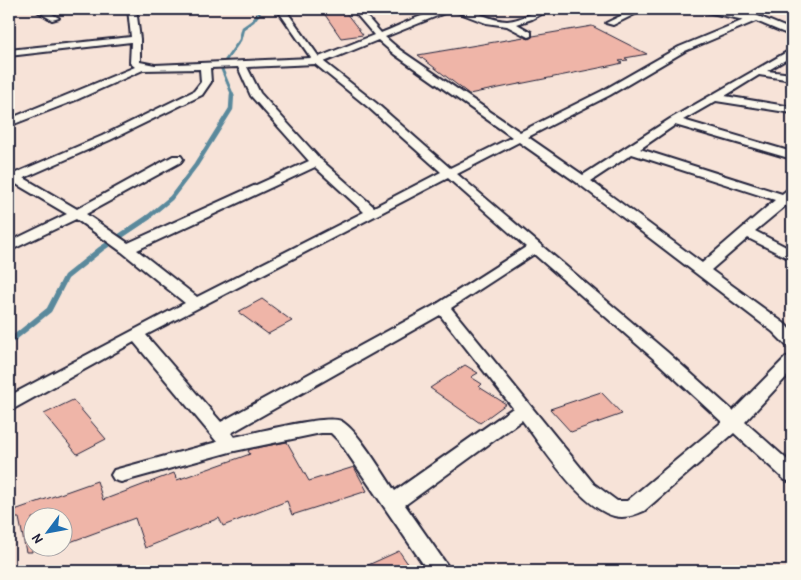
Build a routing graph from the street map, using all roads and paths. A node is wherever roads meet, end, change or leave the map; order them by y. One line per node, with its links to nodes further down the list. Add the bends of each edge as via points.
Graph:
1 (38, 9): 11 (street)
2 (132, 9): 18 (street)
3 (281, 9): 21 (street)
4 (357, 9): 17 (street)
5 (449, 9): 17 (street)
6 (456, 9): 13 (street)
7 (547, 9): 13 (street)
8 (641, 9): 14 (street)
9 (705, 9): 12 (street)
10 (734, 9): 12 (street)
11 (54, 18)
12 (754, 19): 15 (street); 31 (street, via 682,49)
13 (508, 23): 16 (street)
14 (610, 23)
15 (792, 33)
16 (528, 34)
17 (378, 35): 21 (street); 31 (street, via 397,52)
18 (136, 39): 20 (street); 24 (street, via 135,63)
19 (792, 52): 25 (street)
20 (9, 53)
21 (316, 61): 22 (street); 36 (street)
22 (239, 64): 23 (street); 35 (street, via 255,94)
23 (209, 65): 24 (street); 37 (street, via 206,82 198,93 106,138)
24 (142, 67): 30 (street)
25 (757, 72): 26 (street); 27 (street)
26 (792, 77)
27 (714, 97): 28 (street); 29 (street)
28 (792, 110)
29 (674, 121): 32 (street); 33 (street)
30 (9, 123)
31 (521, 137): 36 (street); 38 (street)
32 (632, 150): 38 (street); 39 (street)
33 (792, 156)
34 (177, 159): 41 (street)
35 (316, 162): 40 (street); 43 (street)
36 (450, 172): 40 (street); 45 (street)
37 (11, 177): 41 (street)
38 (583, 181): 47 (street)
39 (788, 195): 42 (street)
40 (373, 213): 48 (street)
41 (77, 214): 43 (street); 44 (street)
42 (746, 232): 46 (street); 47 (street)
43 (124, 246): 48 (street)
44 (9, 247)
45 (535, 247): 49 (street); 55 (street)
46 (792, 256)
47 (701, 271): 51 (street)
48 (196, 304): 50 (street)
49 (442, 307): 54 (street); 56 (street)
50 (136, 334): 53 (street); 56 (street)
51 (792, 341)
52 (792, 361): 55 (street)
53 (9, 404)
54 (524, 409): 55 (street, via 587,489 600,501 621,510 637,505); 59 (street)
55 (733, 423): 58 (street)
56 (225, 438): 57 (street); 59 (street, via 335,426 346,436)
57 (121, 475)
58 (792, 475)
59 (392, 504): 60 (street)
60 (440, 571)

